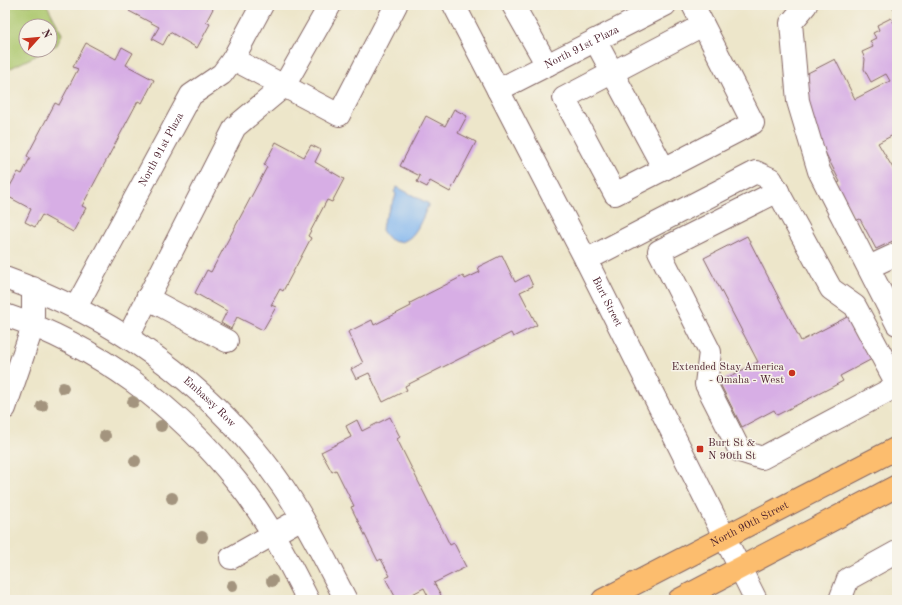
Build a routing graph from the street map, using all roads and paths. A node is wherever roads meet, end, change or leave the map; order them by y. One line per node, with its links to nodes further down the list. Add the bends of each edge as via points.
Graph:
1 (262, 5): 11 (street, North 91st Plaza)
2 (330, 5): 14 (street)
3 (396, 5): 14 (street, via 339,115)
4 (454, 5): 15 (street, Burt Street)
5 (513, 5): 12 (street)
6 (665, 5): 10 (street, North 91st Plaza)
7 (693, 5): 9 (street)
8 (806, 5): 20 (street, via 791,23 798,101 819,171)
9 (703, 25): 13 (street); 16 (street, via 753,123)
10 (595, 40): 12 (street, North 91st Plaza); 13 (street)
11 (233, 59): 14 (street); 24 (street, North 91st Plaza, via 222,74 191,95)
12 (547, 65): 15 (street, North 91st Plaza)
13 (612, 72): 16 (street); 16 (street, via 564,98 616,194)
14 (284, 86): 23 (street, via 235,127)
15 (498, 90): 19 (street, Burt Street)
16 (664, 169)
17 (778, 191): 19 (street, via 771,179 756,172); 30 (street, via 832,289 855,306); 30 (street, via 660,251 710,352 706,384 740,451 762,458)
18 (897, 254): 20 (street)
19 (586, 260): 36 (street, Burt Street)
20 (869, 267): 26 (street)
21 (5, 278): 22 (street, Embassy Row)
22 (33, 288): 24 (street, Embassy Row); 25 (street); 27 (street)
23 (147, 298): 28 (street); 29 (street)
24 (76, 307): 28 (street, Embassy Row)
25 (6, 319): 27 (street)
26 (897, 324)
27 (33, 326): 31 (street); 35 (street, via 96,356 154,397 183,422 238,484)
28 (128, 337): 34 (street, Embassy Row, via 178,373 236,429 267,465)
29 (227, 341)
30 (897, 385)
31 (5, 408)
32 (897, 448): 36 (main road, North 90th Street)
33 (897, 486): 39 (main road)
34 (302, 518): 35 (street); 41 (street, Embassy Row)
35 (273, 535): 38 (street); 40 (street)
36 (724, 538): 39 (street, Burt Street); 42 (main road, North 90th Street)
37 (897, 552): 45 (street, via 848,579)
38 (231, 558)
39 (740, 569): 43 (main road); 44 (street, Burt Street)
40 (308, 600)
41 (346, 600)
42 (603, 600)
43 (679, 600)
44 (756, 600)
45 (840, 600)

